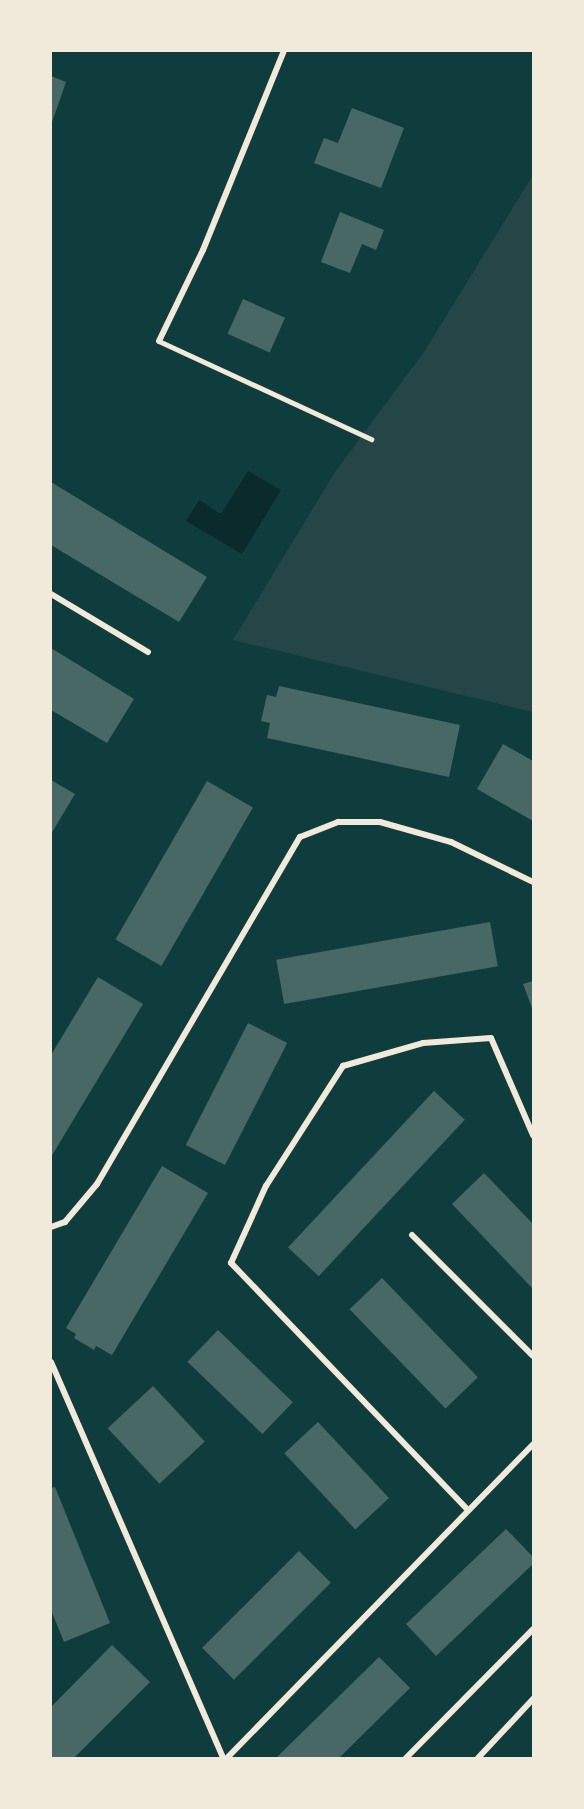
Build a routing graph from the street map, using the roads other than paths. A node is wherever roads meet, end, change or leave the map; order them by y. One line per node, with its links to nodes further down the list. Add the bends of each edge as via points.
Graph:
1 (285, 51): 2 (street, via 203,250)
2 (159, 341): 3 (lane)
3 (370, 439)
4 (51, 594): 5 (street)
5 (148, 652)
6 (533, 882): 8 (street, via 451,842 380,822 338,822 300,837 97,1184 65,1222)
7 (533, 1134): 13 (street, via 491,1038 423,1043 343,1066 266,1186 231,1263)
8 (51, 1227)
9 (412, 1235): 10 (street)
10 (533, 1356)
11 (51, 1362): 16 (street)
12 (533, 1444): 13 (street)
13 (467, 1509): 16 (street)
14 (533, 1629): 17 (street)
15 (533, 1699): 18 (street)
16 (225, 1758)
17 (406, 1758)
18 (478, 1758)

